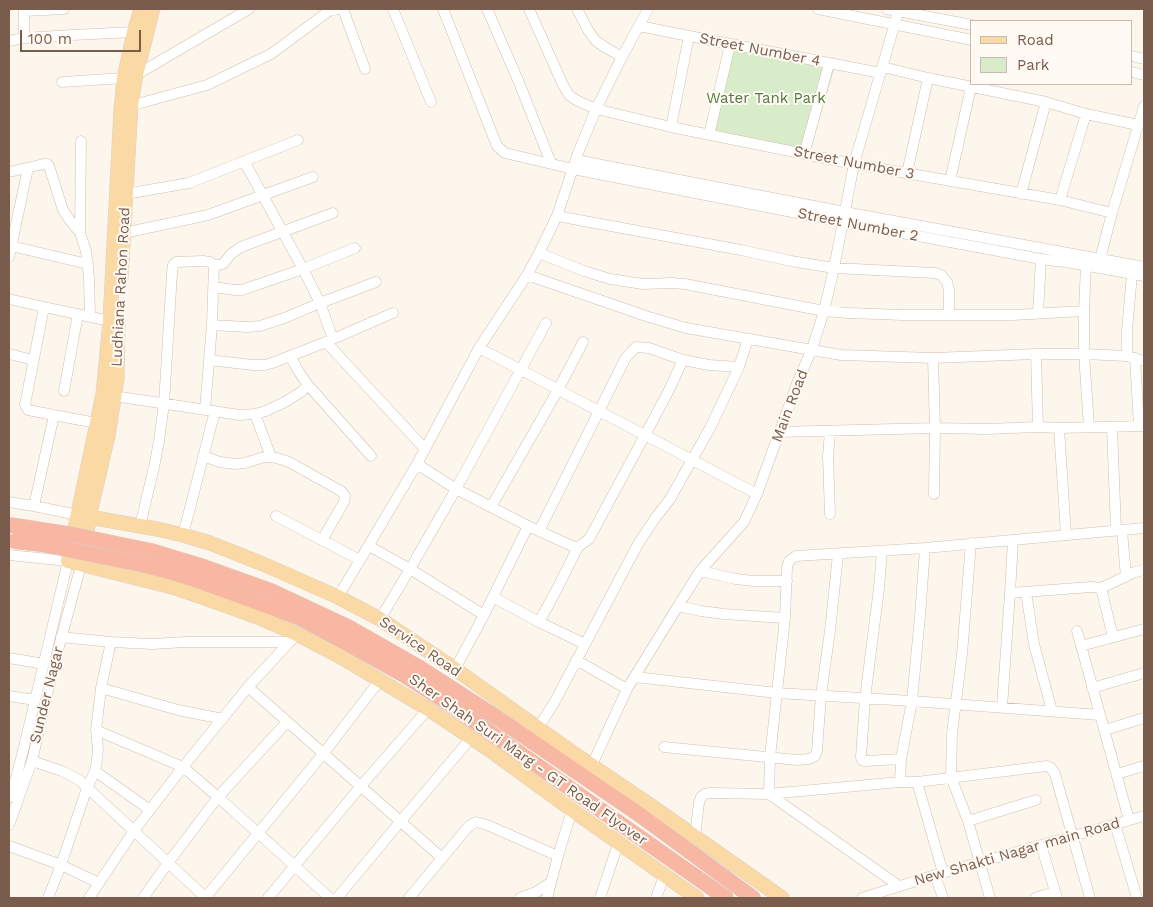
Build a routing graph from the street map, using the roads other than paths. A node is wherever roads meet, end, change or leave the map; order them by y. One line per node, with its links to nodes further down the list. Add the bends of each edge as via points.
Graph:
1 (64, 9): 15 (street)
2 (141, 9): 20 (main road, Ludhiana Rahon Road)
3 (153, 9): 30 (main road, Ludhiana Rahon Road)
4 (249, 9): 30 (street)
5 (338, 9): 37 (street, via 329,11 271,54 207,85)
6 (343, 9): 28 (street)
7 (393, 9): 34 (street)
8 (443, 9): 47 (street, Street Number 2, via 497,146 505,153)
9 (487, 9): 47 (street)
10 (529, 9): 38 (street, Street Number 3, via 569,94)
11 (577, 9): 26 (street, via 596,40)
12 (648, 9): 19 (street)
13 (818, 9): 17 (street)
14 (887, 9): 16 (street)
15 (24, 10): 22 (street)
16 (898, 10): 17 (street, Main Road); 18 (street)
17 (894, 24): 23 (street); 29 (street, Main Road)
18 (970, 25)
19 (639, 26): 21 (street, Street Number 4); 26 (street)
20 (134, 32): 22 (street); 30 (main road, Ludhiana Rahon Road)
21 (689, 36): 25 (street, Street Number 4); 41 (street)
22 (24, 38): 24 (street)
23 (970, 40)
24 (9, 41)
25 (730, 44): 27 (street, Street Number 4); 42 (street)
26 (622, 57): 38 (street)
27 (829, 64): 29 (street, Street Number 4); 45 (street)
28 (365, 69)
29 (882, 70): 31 (street, Street Number 4); 49 (street, Main Road)
30 (130, 76): 32 (street); 37 (main road, Ludhiana Rahon Road)
31 (928, 78): 33 (street, Street Number 4); 52 (street)
32 (62, 82)
33 (971, 87): 35 (street, Street Number 4); 54 (street)
34 (431, 102)
35 (1046, 102): 39 (street, Street Number 4); 55 (street)
36 (1144, 106): 40 (street)
37 (126, 107): 56 (main road, Ludhiana Rahon Road)
38 (596, 109): 41 (street, Street Number 3); 48 (street)
39 (1086, 114): 40 (street, Street Number 4); 58 (street)
40 (1138, 125): 60 (street)
41 (671, 127): 42 (street, Street Number 3)
42 (709, 134): 45 (street, Street Number 3)
43 (298, 140): 46 (street)
44 (81, 141): 63 (street)
45 (804, 154): 49 (street, Street Number 3)
46 (244, 161): 56 (street, via 189,182); 57 (street)
47 (551, 163): 48 (street, Street Number 2)
48 (575, 164): 61 (street); 62 (street, Street Number 2)
49 (854, 164): 52 (street, Street Number 3); 62 (street, Main Road)
50 (28, 168): 51 (street); 63 (street, via 49,166 64,210); 66 (street)
51 (9, 172)
52 (907, 173): 54 (street, Street Number 3)
53 (313, 177): 57 (street)
54 (950, 181): 55 (street, Street Number 3)
55 (1021, 194): 58 (street, Street Number 3)
56 (121, 195): 65 (main road, Ludhiana Rahon Road); 92 (main road, Ludhiana Rahon Road)
57 (262, 196): 64 (street); 65 (street, via 208,215)
58 (1060, 200): 60 (street, Street Number 3)
59 (333, 213): 64 (street)
60 (1112, 213): 71 (street)
61 (558, 216): 68 (street); 76 (street)
62 (844, 217): 70 (street, Street Number 2); 71 (street); 76 (street, Main Road)
63 (80, 232): 72 (street)
64 (282, 232): 73 (street, via 233,252 223,264); 77 (street)
65 (124, 233): 114 (main road, Ludhiana Rahon Road)
66 (11, 246): 69 (street); 72 (street)
67 (355, 248): 77 (street)
68 (539, 252): 79 (street); 85 (street, via 574,268 610,279 643,284 685,284)
69 (9, 257)
70 (1041, 259): 74 (street, Street Number 2); 88 (street)
71 (1099, 263): 74 (street, Street Number 2); 75 (street); 78 (street, Street Number 2)
72 (88, 264): 90 (street)
73 (214, 264): 81 (street); 115 (street, via 184,261 172,265)
74 (1086, 265): 86 (street)
75 (1144, 267): 78 (street, Street Number 2)
76 (834, 268): 85 (street, Main Road); 91 (street, via 941,274 949,290)
77 (303, 269): 81 (street, via 242,290); 83 (street)
78 (1132, 274): 105 (street, via 1127,330)
79 (527, 275): 95 (street, via 686,328); 98 (street)
80 (376, 282): 83 (street)
81 (214, 287): 94 (street)
82 (9, 299): 84 (street)
83 (320, 303): 94 (street, via 260,326); 96 (street)
84 (44, 307): 89 (street); 106 (street)
85 (824, 310): 91 (street); 99 (street, Main Road)
86 (1084, 311): 88 (street); 102 (street)
87 (393, 313): 96 (street)
88 (1038, 313): 91 (street)
89 (78, 314): 90 (street); 113 (street)
90 (90, 316): 92 (street)
91 (949, 316)
92 (110, 320): 120 (main road, Ludhiana Rahon Road, via 103,394)
93 (546, 323): 110 (street)
94 (212, 325): 107 (street)
95 (748, 339): 99 (street); 109 (street)
96 (330, 340): 103 (street); 130 (street)
97 (583, 342): 112 (street)
98 (480, 348): 110 (street); 130 (street)
99 (812, 349): 104 (street, via 841,355); 128 (street, Main Road)
100 (9, 354): 106 (street)
101 (1036, 354): 102 (street); 104 (street); 122 (street)
102 (1084, 354): 105 (street); 123 (street)
103 (290, 356): 107 (street, via 264,365); 111 (street)
104 (933, 358): 125 (street)
105 (1136, 358): 121 (street)
106 (33, 360): 119 (street, via 25,405 28,410)
107 (209, 360): 116 (street)
108 (683, 360): 109 (street); 117 (street, via 636,347 625,359); 129 (street)
109 (739, 367): 134 (street)
110 (520, 370): 112 (street); 136 (street)
111 (308, 385): 118 (street, via 286,402); 132 (street)
112 (558, 390): 117 (street); 141 (street)
113 (64, 391)
114 (114, 396): 115 (street); 143 (main road, Ludhiana Rahon Road, via 108,436)
115 (164, 404): 116 (street); 145 (street)
116 (210, 410): 118 (street); 131 (street)
117 (600, 411): 129 (street); 149 (street)
118 (255, 414): 133 (street)
119 (54, 415): 120 (street); 140 (street)
120 (96, 423): 143 (main road, Ludhiana Rahon Road)
121 (1142, 426): 124 (street)
122 (1038, 427): 125 (street); 126 (street)
123 (1090, 427): 124 (street); 126 (street)
124 (1112, 427): 148 (street)
125 (935, 428): 127 (street); 138 (street)
126 (1060, 428): 152 (street)
127 (830, 431): 128 (street); 142 (street)
128 (779, 432): 137 (street, Main Road)
129 (645, 435): 134 (street); 157 (street, via 589,539)
130 (424, 448): 135 (street)
131 (204, 456): 133 (street, via 235,464); 151 (street)
132 (371, 456)
133 (271, 457): 153 (street, via 289,462 345,496)
134 (692, 460): 137 (street); 185 (street, via 670,499 638,544)
135 (417, 464): 136 (street); 156 (street)
136 (456, 489): 141 (street); 164 (street)
137 (758, 494): 166 (street, Main Road, via 744,522)
138 (934, 494)
139 (9, 502): 140 (street, Service Road)
140 (34, 506): 143 (street, Service Road)
141 (491, 507): 146 (street)
142 (830, 514)
143 (84, 516): 145 (main road, Service Road); 163 (main road, Ludhiana Rahon Road)
144 (276, 516): 153 (street)
145 (140, 526): 151 (main road, Service Road)
146 (528, 526): 149 (street); 173 (street)
147 (1144, 528): 148 (street)
148 (1119, 530): 152 (street); 167 (street)
149 (539, 531): 157 (street)
150 (10, 533): 219 (highway, Sher Shah Suri Marg - GT Road Flyover, bridge, via 74,535 151,551 271,591 348,627); 276 (highway, Sher Shah Suri Marg - GT Road Flyover, bridge, via 42,544 171,572 300,618 404,675 451,705)
151 (183, 535): 172 (main road, Service Road, via 241,555)
152 (1066, 536): 154 (street)
153 (322, 540): 162 (street)
154 (1013, 540): 155 (street); 171 (street)
155 (971, 543): 158 (street); 204 (street)
156 (368, 546): 162 (street); 164 (street)
157 (578, 547): 178 (street)
158 (925, 548): 159 (street); 203 (street)
159 (882, 551): 160 (street); 201 (street)
160 (838, 554): 168 (street, via 792,558 787,567); 199 (street)
161 (9, 556): 163 (street)
162 (360, 560): 172 (street)
163 (75, 563): 181 (street, Sunder Nagar); 183 (main road, via 172,587 251,615); 189 (street)
164 (410, 570): 175 (street); 176 (street)
165 (1144, 570): 167 (street)
166 (700, 571): 168 (street, via 753,581); 174 (street, Main Road)
167 (1126, 577): 169 (street)
168 (787, 581): 177 (street)
169 (1101, 588): 170 (street); 182 (street)
170 (1026, 592): 171 (street); 207 (street, via 1034,644)
171 (1010, 593): 205 (street)
172 (338, 596): 176 (main road, Service Road)
173 (493, 597): 175 (street); 178 (street)
174 (678, 606): 177 (street, via 724,614); 192 (street, Main Road)
175 (484, 615): 190 (street)
176 (380, 618): 190 (main road, Service Road)
177 (785, 618): 198 (street)
178 (539, 622): 185 (street)
179 (1144, 629): 182 (street)
180 (1077, 631): 186 (street)
181 (61, 637): 184 (street); 221 (street, Sunder Nagar)
182 (1113, 637): 186 (street)
183 (293, 638): 184 (street, via 152,644); 193 (main road, via 341,657); 194 (street)
184 (111, 642): 195 (street)
185 (586, 644): 188 (street)
186 (1080, 646): 196 (street)
187 (9, 658): 189 (street)
188 (576, 660): 197 (street); 212 (street)
189 (44, 664): 202 (street)
190 (455, 669): 212 (main road, Service Road)
191 (1144, 673): 196 (street)
192 (635, 677): 197 (street, Main Road); 198 (street)
193 (380, 680): 206 (main road); 217 (street)
194 (248, 687): 210 (street); 211 (street)
195 (101, 688): 210 (street); 213 (street)
196 (1092, 688): 208 (street)
197 (628, 689): 222 (street, Main Road)
198 (777, 693): 199 (street); 218 (street)
199 (821, 695): 201 (street); 218 (street, via 815,756 797,760)
200 (9, 696): 202 (street)
201 (865, 699): 203 (street); 220 (street, via 862,760)
202 (35, 700): 233 (street)
203 (912, 701): 204 (street); 220 (street)
204 (957, 705): 205 (street); 227 (street, via 952,734)
205 (1002, 707): 207 (street)
206 (428, 709): 215 (main road); 230 (street)
207 (1052, 711): 208 (street)
208 (1100, 715): 214 (street)
209 (1144, 718): 214 (street)
210 (222, 719): 224 (street)
211 (286, 722): 217 (street); 234 (street)
212 (538, 728): 219 (main road, Service Road)
213 (96, 730): 224 (street); 225 (street, via 98,749)
214 (1105, 730): 226 (street)
215 (471, 738): 237 (main road); 241 (street)
216 (664, 747): 218 (street)
217 (323, 754): 230 (street); 245 (street)
218 (770, 757): 232 (street)
219 (568, 758): 222 (main road, Service Road); 277 (highway, Sher Shah Suri Marg - GT Road Flyover, via 640,816)
220 (901, 759): 228 (street)
221 (32, 760): 231 (street, via 70,774); 243 (street, Sunder Nagar)
222 (592, 765): 246 (main road, Service Road)
223 (1144, 766): 226 (street)
224 (183, 768): 234 (street); 236 (street)
225 (94, 771): 231 (street); 236 (street)
226 (1117, 774): 240 (street)
227 (951, 777): 229 (street); 239 (street); 247 (street, via 1049,766 1055,774)
228 (900, 782): 229 (street); 232 (street)
229 (917, 782): 257 (street)
230 (361, 786): 241 (street); 256 (street)
231 (87, 788): 244 (street); 255 (street)
232 (769, 794): 246 (street, via 705,794 698,803); 261 (street)
233 (9, 797)
234 (218, 797): 245 (street); 254 (street)
235 (1036, 800): 239 (street)
236 (150, 810): 244 (street)
237 (572, 810): 248 (main road); 251 (street)
238 (1144, 816): 240 (street, New Shakti Nagar main Road)
239 (968, 820): 253 (street)
240 (1130, 820): 242 (street, New Shakti Nagar main Road)
241 (400, 822): 252 (street); 269 (street)
242 (1116, 824): 247 (street, New Shakti Nagar main Road); 284 (street)
243 (9, 825)
244 (133, 832): 254 (street); 259 (street)
245 (259, 833): 256 (street); 266 (street)
246 (694, 836): 278 (main road, Service Road)
247 (1072, 836): 249 (street, New Shakti Nagar main Road); 283 (street)
248 (620, 843): 258 (main road); 273 (street)
249 (1041, 845): 253 (street, New Shakti Nagar main Road); 262 (street)
250 (9, 846): 255 (street)
251 (558, 856): 252 (street, via 476,822); 260 (street)
252 (442, 858): 270 (street)
253 (980, 862): 257 (street, New Shakti Nagar main Road); 281 (street)
254 (168, 863): 265 (street); 266 (street)
255 (61, 865): 259 (street); 263 (street)
256 (295, 867): 267 (street); 268 (street)
257 (939, 874): 261 (street, New Shakti Nagar main Road); 280 (street)
258 (666, 876): 274 (street); 275 (main road)
259 (100, 883): 264 (street)
260 (550, 883): 271 (street); 272 (street)
261 (900, 886): 279 (street, New Shakti Nagar main Road)
262 (1056, 895): 282 (street)
263 (48, 898)
264 (89, 898)
265 (143, 898)
266 (205, 898)
267 (268, 898)
268 (330, 898)
269 (337, 898)
270 (409, 898)
271 (520, 898)
272 (547, 898)
273 (600, 898)
274 (656, 898)
275 (697, 898)
276 (726, 898)
277 (753, 898)
278 (782, 898)
279 (862, 898)
280 (942, 898)
281 (990, 898)
282 (1035, 898)
283 (1090, 898)
284 (1136, 898)

